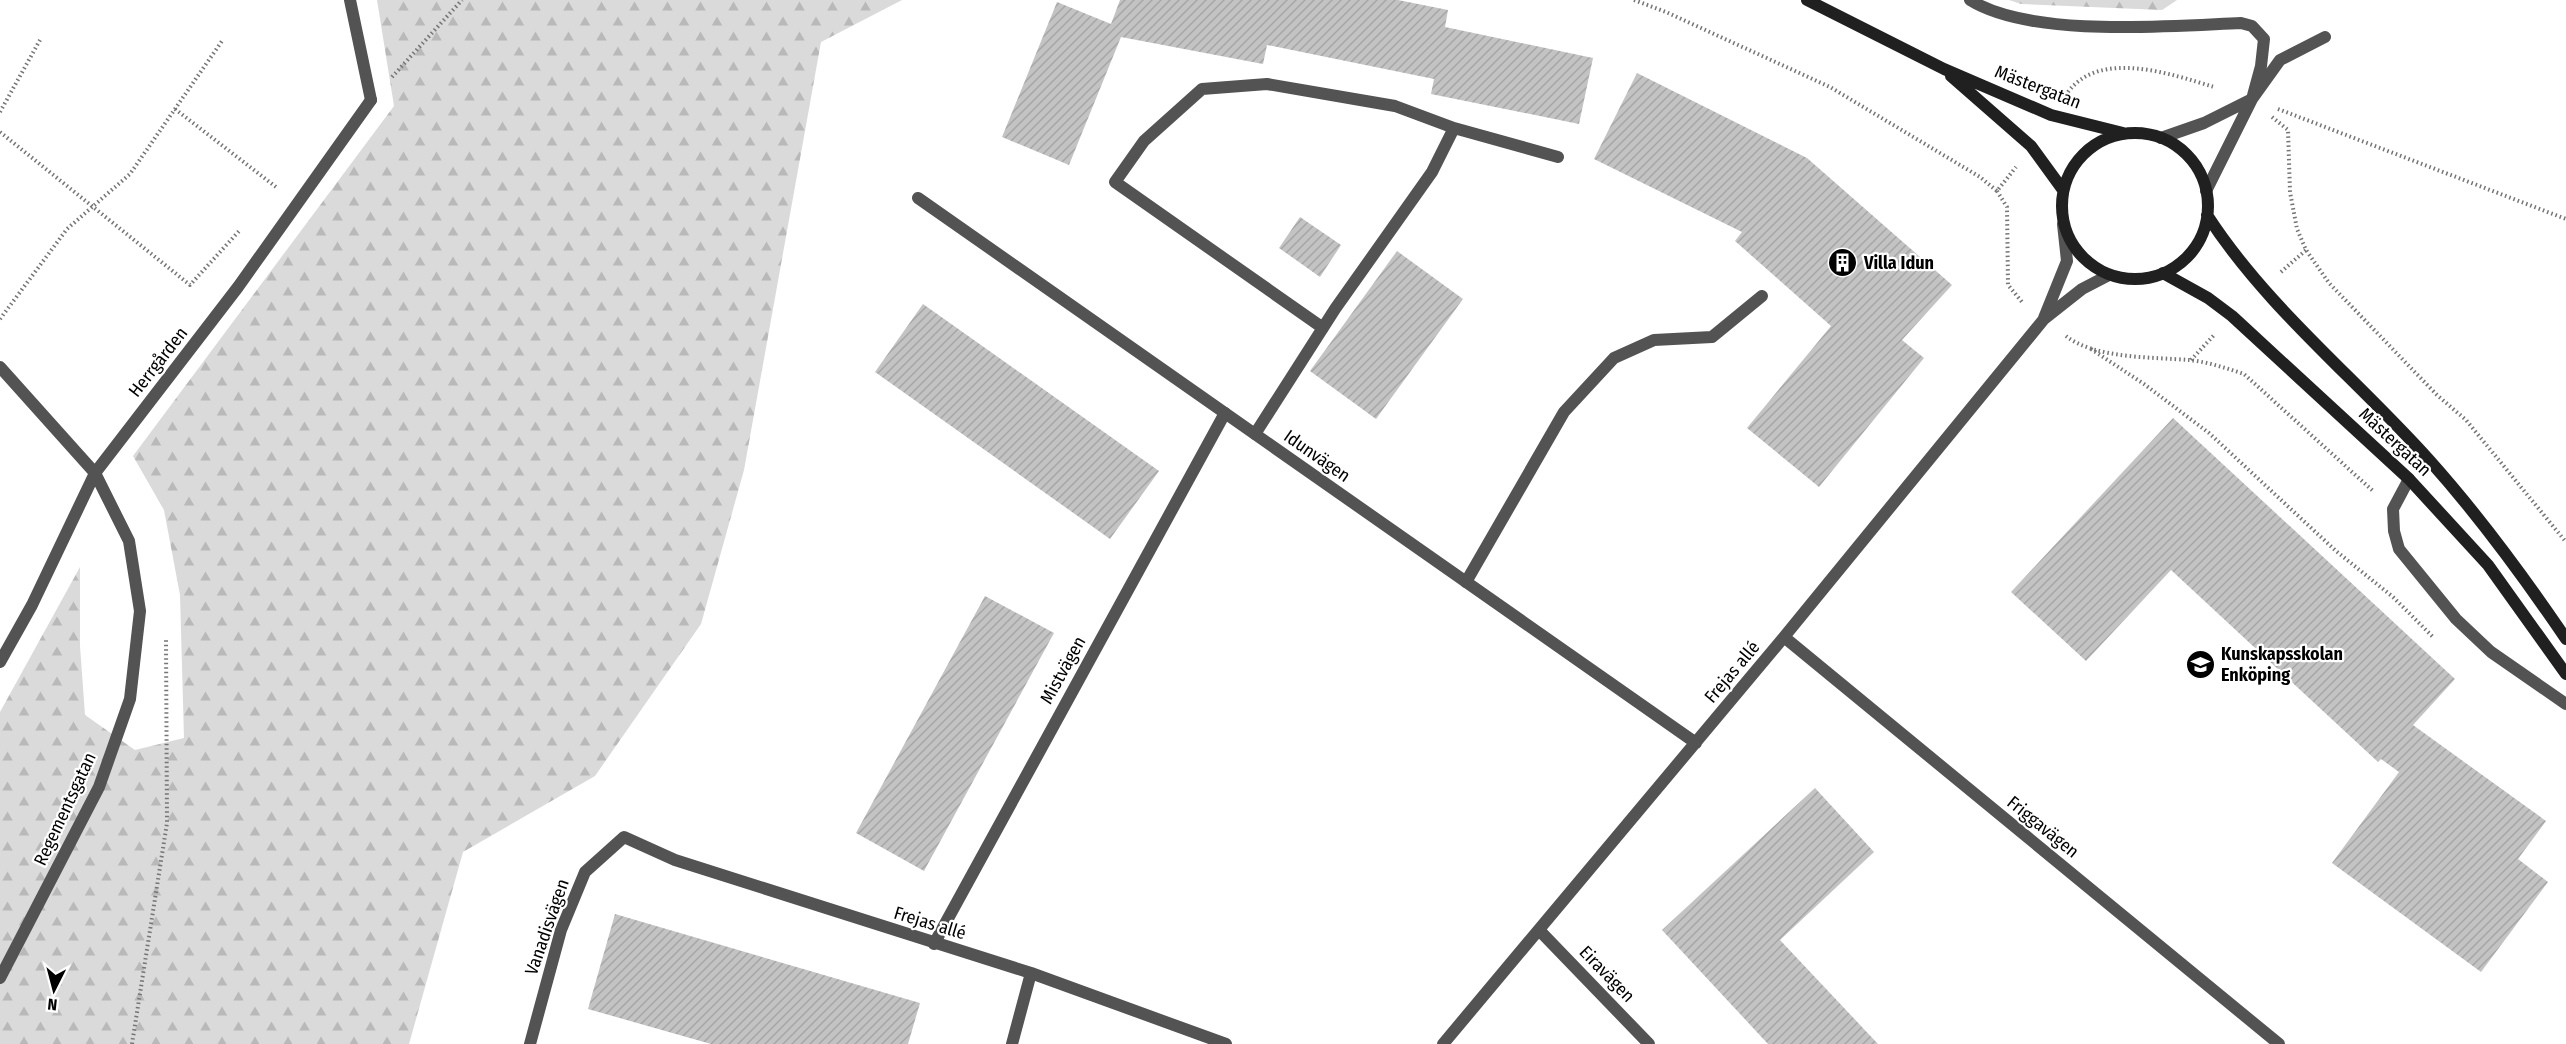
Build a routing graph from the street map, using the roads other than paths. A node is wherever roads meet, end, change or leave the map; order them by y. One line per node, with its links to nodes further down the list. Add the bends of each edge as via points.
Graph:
1 (350, 0): 24 (street, Herrgården, via 371,100 238,287)
2 (1807, 0): 5 (main road, Mästergatan)
3 (1970, 0): 6 (street, via 2018,19 2096,27 2241,23 2252,26 2264,39)
4 (2325, 36): 6 (street, via 2280,60)
5 (1944, 69): 8 (main road, Mästergatan, via 2051,115); 11 (main road, Mästergatan, via 2031,147)
6 (2252, 99): 9 (street, via 2204,123); 12 (street)
7 (1454, 128): 10 (street); 20 (street, via 1432,172); 20 (street, via 1395,106 1267,84 1202,89 1144,141 1115,182)
8 (2123, 133): 9 (main road, Mästergatan, via 2148,133); 11 (main road, Mästergatan, via 2099,142 2079,157)
9 (2161, 138): 12 (main road, Mästergatan, via 2191,158)
10 (1558, 157)
11 (2063, 190): 15 (main road, Mästergatan)
12 (2206, 191): 14 (main road, Mästergatan)
13 (918, 198): 22 (street, Idunvägen)
14 (2207, 214): 16 (main road, Mästergatan, via 2205,229 2194,250); 28 (main road, Mästergatan, via 2231,252 2263,288 2430,461 2508,554)
15 (2063, 224): 17 (main road, Mästergatan, via 2073,246 2088,263); 19 (street, Frejas allé, via 2067,261)
16 (2163, 273): 17 (main road, Mästergatan, via 2132,280); 25 (main road, Mästergatan, via 2232,316)
17 (2109, 275): 19 (street, Frejas allé, via 2082,289)
18 (1762, 296): 26 (street, via 1712,337 1654,340 1614,358 1564,412)
19 (2044, 319): 27 (street, Frejas allé)
20 (1323, 328): 23 (street)
21 (0, 367): 24 (street, Regementsgatan)
22 (1225, 413): 23 (street, Idunvägen); 35 (street, Mistvägen)
23 (1255, 434): 26 (street, Idunvägen)
24 (95, 473): 29 (street, Herrgården); 37 (street, Regementsgatan, via 129,541 140,611 130,699 99,786)
25 (2409, 479): 30 (main road, Mästergatan, via 2487,565); 31 (street, via 2393,509 2399,549 2456,619 2491,652)
26 (1467, 582): 32 (street, Idunvägen)
27 (1784, 637): 32 (street, Frejas allé); 43 (street, Friggavägen)
28 (2566, 639)
29 (0, 662)
30 (2566, 674)
31 (2566, 704)
32 (1696, 743): 34 (street, Frejas allé)
33 (624, 837): 35 (street, Frejas allé, via 675,860); 38 (street, Vanadisvägen, via 585,872 561,930)
34 (1539, 930): 41 (street, Frejas allé); 42 (street, Eiravägen)
35 (934, 944): 36 (street, Frejas allé)
36 (1031, 973): 39 (street); 40 (street, Frejas allé)
37 (0, 978)
38 (530, 1044)
39 (1012, 1044)
40 (1226, 1044)
41 (1443, 1044)
42 (1649, 1044)
43 (2279, 1044)

